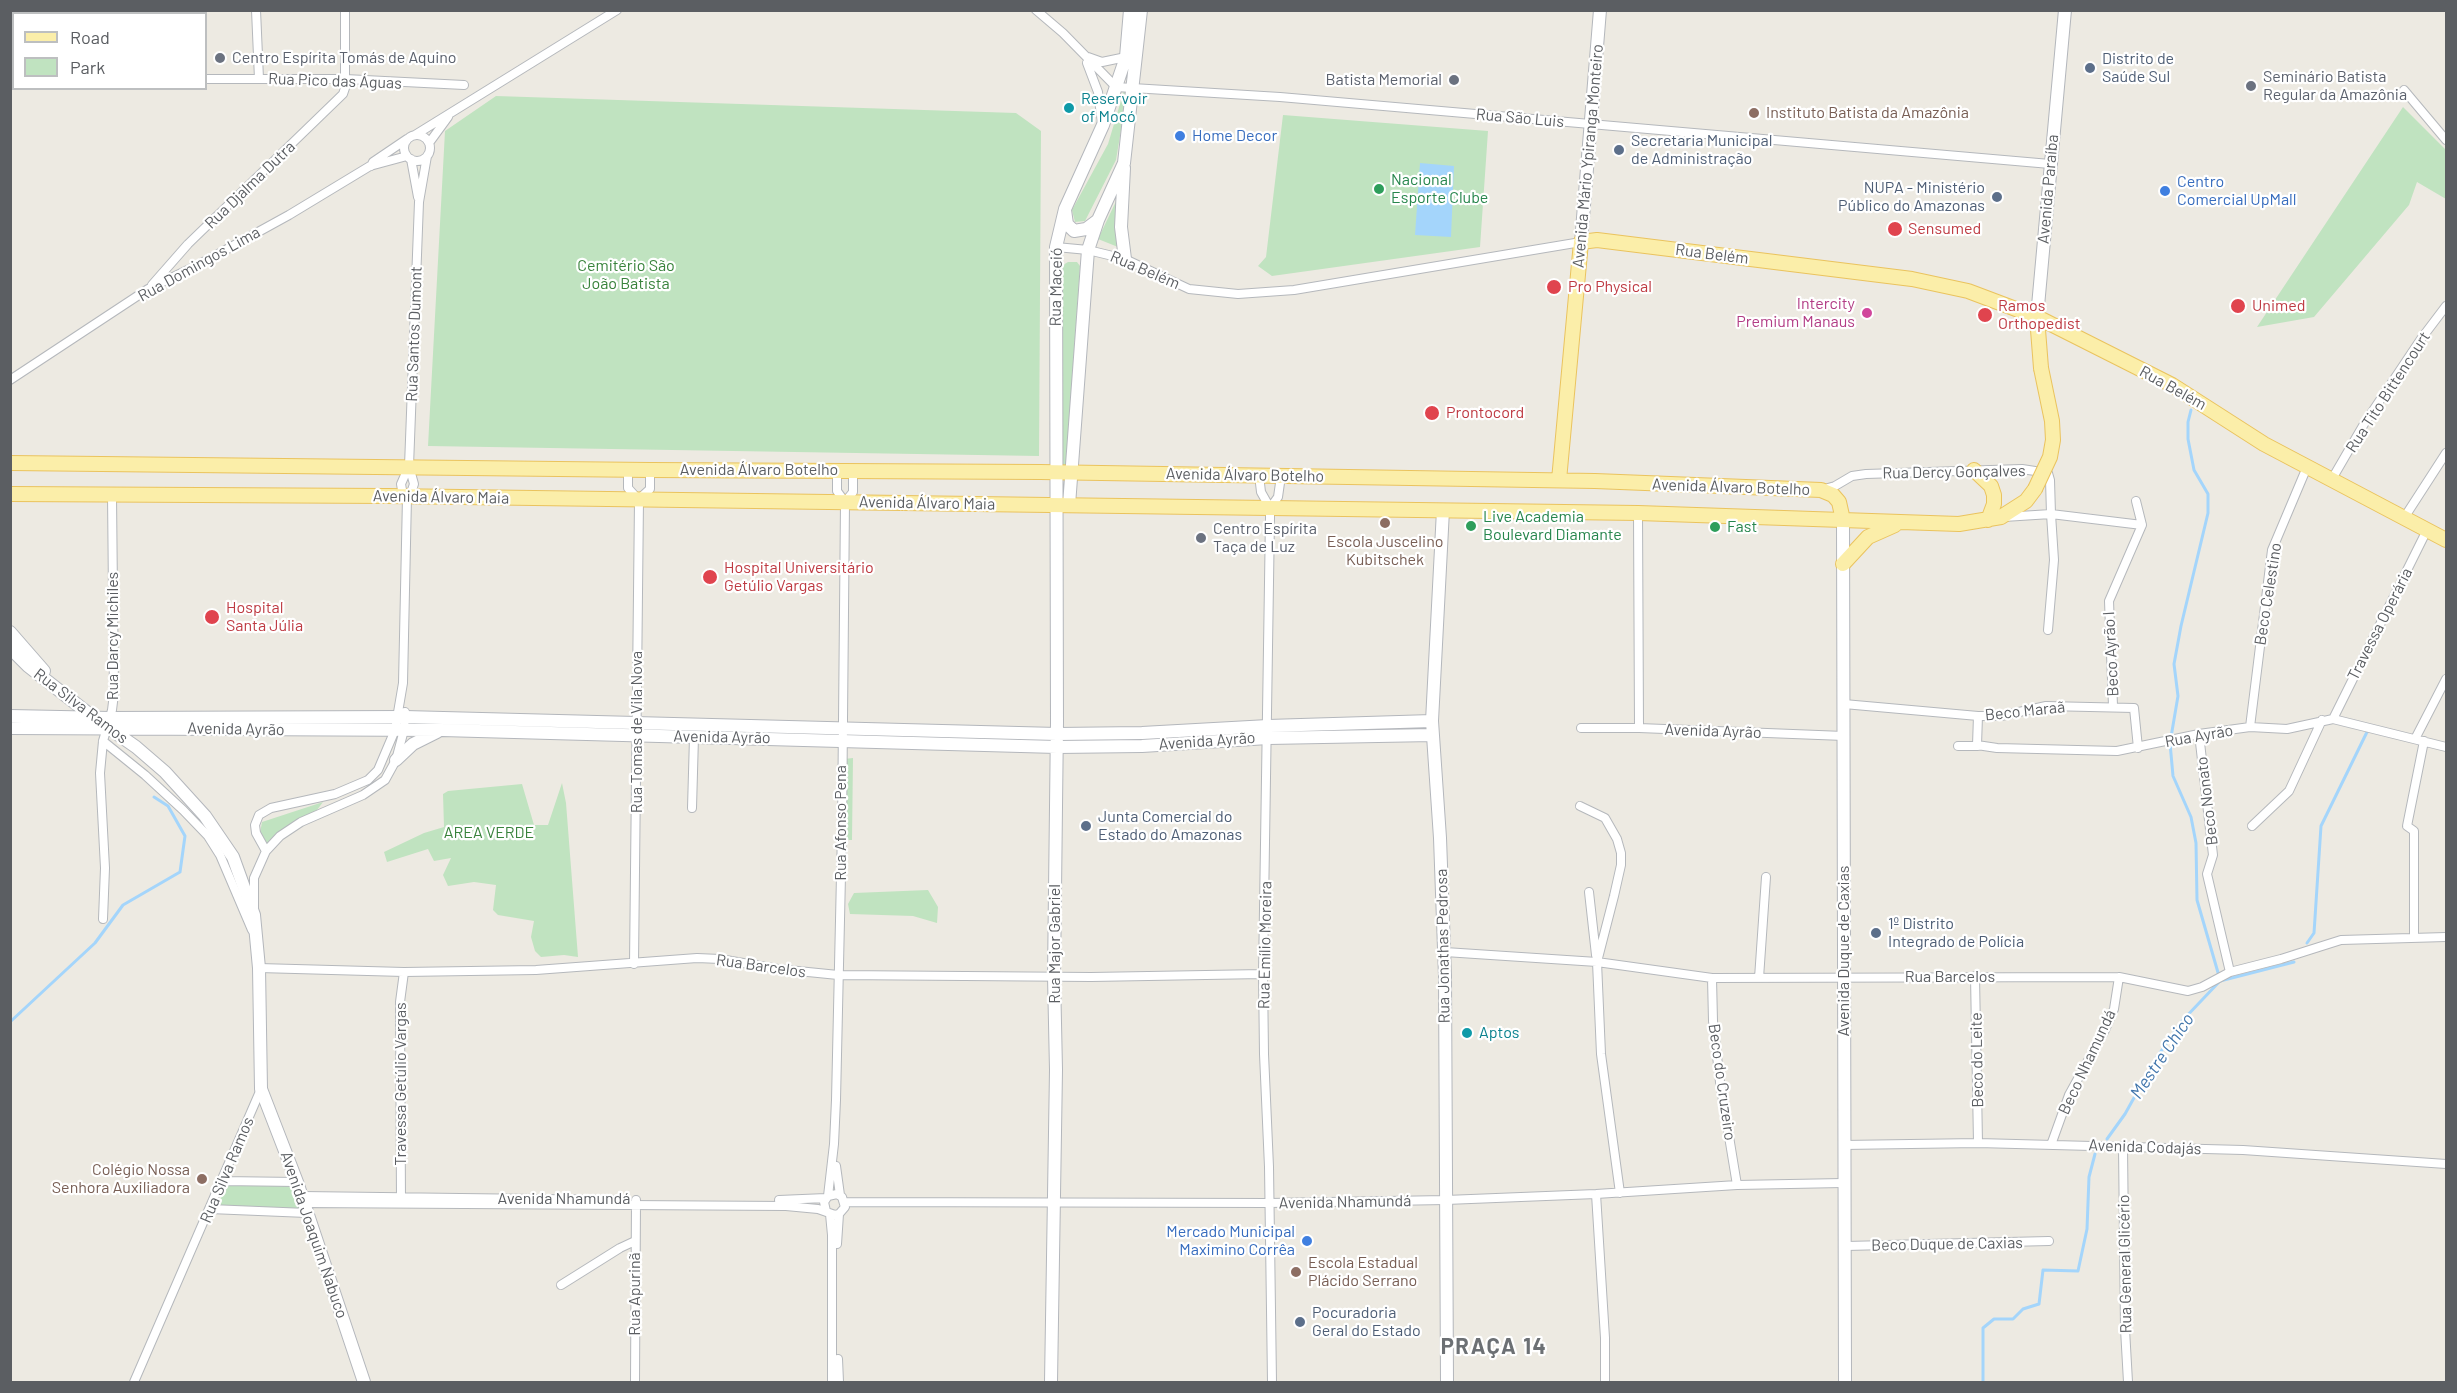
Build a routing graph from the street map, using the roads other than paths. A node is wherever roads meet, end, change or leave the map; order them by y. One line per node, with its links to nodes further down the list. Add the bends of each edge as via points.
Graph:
1 (256, 10): 12 (street)
2 (345, 10): 13 (street)
3 (617, 10): 18 (street, Rua Domingos Lima)
4 (1036, 10): 9 (street)
5 (1130, 10): 10 (street, Rua Maceió)
6 (1141, 10): 16 (street, Rua Maceió)
7 (1600, 10): 19 (street, Avenida Mário Ypiranga Monteiro)
8 (2065, 10): 27 (street, Avenida Paraíba)
9 (1080, 52): 10 (street, via 1102,62); 15 (street); 20 (street, via 1094,79)
10 (1126, 57): 15 (street, Rua Maceió)
11 (207, 79): 12 (street, Rua Pico das Águas)
12 (259, 79): 13 (street, Rua Pico das Águas)
13 (345, 79): 14 (street, Rua Pico das Águas); 36 (street, Rua Djalma Dutra, via 339,99 188,244)
14 (464, 85)
15 (1116, 87): 16 (street); 20 (street, Rua Maceió)
16 (1133, 89): 19 (street, Rua São Luis, via 1280,97); 26 (street, Rua Maceió)
17 (2404, 90): 22 (street)
18 (452, 112): 21 (street, Rua Domingos Lima); 23 (street, Rua Domingos Lima)
19 (1592, 124): 27 (street, Rua São Luis); 32 (street, Avenida Mário Ypiranga Monteiro)
20 (1103, 125): 30 (street, Rua Maceió)
21 (411, 137): 23 (street, via 424,137); 25 (street, via 404,148); 28 (street, Rua Domingos Lima)
22 (2446, 140)
23 (429, 143): 24 (street)
24 (427, 156): 25 (street, via 419,160); 29 (street, Rua Santos Dumont)
25 (409, 157): 28 (street, Rua Domingos Lima); 29 (street, Rua Santos Dumont)
26 (1124, 163): 31 (street, Rua Maceió); 35 (street, via 1121,227)
27 (2050, 164): 38 (street, Avenida Paraíba)
28 (370, 166): 36 (street, Rua Domingos Lima, via 289,215)
29 (419, 202): 44 (street, Rua Santos Dumont)
30 (1065, 209): 31 (street, via 1067,224 1074,231 1086,230); 33 (street, Rua Maceió)
31 (1098, 220): 34 (street, Rua Maceió)
32 (1581, 242): 35 (street, Rua Belém, via 1266,293 1229,294 1189,288); 38 (main road, Rua Belém, via 1597,240 1912,279 1968,291); 56 (main road, Avenida Mário Ypiranga Monteiro)
33 (1056, 247): 34 (street, Rua Belém); 51 (street, Rua Maceió)
34 (1088, 250): 35 (street, Rua Belém); 52 (street, Rua Maceió)
35 (1125, 259)
36 (147, 290): 39 (street, Rua Domingos Lima)
37 (2446, 306): 55 (street, Rua Tito Bittencourt, via 2364,424)
38 (2037, 317): 45 (main road, Rua Belém, via 2172,385); 70 (main road, Avenida Paraíba, bridge, via 2041,368 2052,421 2050,457 2036,489 2026,501)
39 (30, 366): 40 (street, Rua Domingos Lima); 41 (street, Rua Domingos Lima)
40 (10, 380)
41 (10, 386)
42 (2446, 453): 69 (street)
43 (10, 463): 44 (main road, Avenida Álvaro Maia)
44 (409, 466): 46 (main road, Avenida Álvaro Maia); 60 (street, Rua Santos Dumont, via 414,484)
45 (2307, 467): 55 (main road, Rua Belém); 93 (street, Beco Celestino, via 2272,550)
46 (628, 470): 47 (main road, Avenida Álvaro Botelho); 61 (street, Rua Tomas de Vila Nova, via 630,493)
47 (650, 470): 48 (main road, Avenida Álvaro Botelho); 61 (street, Rua Tomas de Vila Nova, via 650,489)
48 (837, 470): 49 (main road, Avenida Álvaro Botelho); 63 (street, Rua Afonso Pena, via 837,491)
49 (853, 470): 51 (main road, Avenida Álvaro Botelho); 63 (street, Rua Afonso Pena, via 853,492)
50 (1974, 470): 57 (street, Rua Dercy Gonçalves, via 1866,474); 68 (street, Rua Dercy Gonçalves, via 2048,473); 70 (main road, via 1991,486)
51 (1056, 472): 52 (main road, Avenida Álvaro Botelho); 64 (street, Rua Maceió)
52 (1071, 473): 53 (main road, Avenida Álvaro Botelho); 64 (street, Rua Maceió)
53 (1259, 476): 54 (main road, Avenida Álvaro Botelho); 65 (street, Rua Emílio Moreira, via 1261,492)
54 (1281, 476): 56 (main road, Avenida Álvaro Botelho); 65 (street, Rua Emílio Moreira, via 1278,497)
55 (2332, 479): 69 (main road, Rua Belém)
56 (1559, 480): 57 (main road, Avenida Álvaro Botelho)
57 (1821, 490): 71 (main road, Avenida Álvaro Botelho, via 1839,502)
58 (10, 494): 59 (main road, Avenida Álvaro Maia)
59 (112, 495): 60 (main road, Avenida Álvaro Maia); 90 (street, Rua Darcy Michiles, via 114,694)
60 (407, 497): 61 (main road, Avenida Álvaro Maia); 91 (street, Rua Santos Dumont)
61 (639, 500): 63 (main road, Avenida Álvaro Maia); 92 (street, Rua Tomas de Vila Nova)
62 (2136, 501): 73 (street)
63 (845, 502): 64 (main road, Avenida Álvaro Maia); 99 (street, Rua Afonso Pena)
64 (1063, 505): 65 (main road, Avenida Álvaro Maia); 107 (street, Rua Major Gabriel)
65 (1270, 508): 66 (main road, Avenida Álvaro Maia); 98 (street, Rua Emílio Moreira)
66 (1443, 510): 67 (main road, Avenida Álvaro Maia); 89 (street, Rua Jonathas Pedrosa)
67 (1638, 513): 71 (main road, Avenida Álvaro Maia); 96 (street)
68 (2051, 514): 70 (street); 73 (street); 77 (street, via 2054,560)
69 (2404, 518): 74 (main road, Rua Belém)
70 (1994, 519): 72 (main road, via 1959,524)
71 (1843, 520): 72 (main road); 76 (street, Avenida Duque de Caxias)
72 (1903, 523): 76 (main road, via 1868,537)
73 (2142, 525): 83 (street, Beco Ayrão I, via 2109,600)
74 (2427, 530): 75 (main road, Rua Belém); 87 (street, Travessa Operária)
75 (2446, 540)
76 (1844, 564): 82 (street, Avenida Duque de Caxias)
77 (2048, 630)
78 (10, 632): 80 (street, via 40,666)
79 (10, 648): 80 (street, Rua Silva Ramos)
80 (45, 678): 86 (street, Rua Silva Ramos)
81 (2446, 679): 105 (street)
82 (1844, 704): 85 (street, Beco Maraã); 103 (street, Avenida Duque de Caxias)
83 (2113, 706): 85 (street, Beco Maraã, via 2046,706 2001,716); 111 (street, Beco Maraã, via 2134,708)
84 (10, 716): 86 (street, Avenida Ayrão)
85 (1978, 716): 109 (street)
86 (93, 717): 90 (street, Avenida Ayrão)
87 (2333, 719): 88 (street, Rua Ayrão); 105 (street, Rua Ayrão)
88 (2322, 720): 93 (street, Rua Ayrão, via 2277,730); 115 (street, via 2289,791)
89 (1432, 721): 98 (street, Avenida Ayrão); 101 (street, Rua Jonathas Pedrosa)
90 (108, 722): 91 (street, Avenida Ayrão); 94 (street, Avenida Ayrão); 106 (street, Rua Darcy Michiles); 119 (street, Rua Silva Ramos, via 165,772 205,816 233,856)
91 (401, 723): 92 (street, Avenida Ayrão); 97 (street, Avenida Ayrão); 112 (street, Rua Santos Dumont); 116 (street, Rua Santos Dumont, via 378,770 368,780 335,794 271,808 260,815 256,832)
92 (637, 723): 99 (street, Avenida Ayrão); 102 (street, Rua Tomas de Vila Nova)
93 (2250, 727): 100 (street, Rua Ayrão)
94 (10, 728)
95 (1581, 728): 96 (street, Avenida Ayrão)
96 (1639, 728): 103 (street, Avenida Ayrão)
97 (442, 730): 102 (street, Avenida Ayrão); 112 (street, via 421,738)
98 (1268, 732): 101 (street, Avenida Ayrão); 107 (street, Avenida Ayrão); 130 (street, Rua Emílio Moreira)
99 (841, 733): 104 (street, Avenida Ayrão); 107 (street, Avenida Ayrão); 131 (street, Rua Afonso Pena)
100 (2199, 734): 111 (street, Rua Ayrão); 129 (street, Beco Nonato, via 2213,855 2207,874)
101 (1433, 735): 124 (street, Rua Jonathas Pedrosa)
102 (637, 736): 104 (street, Avenida Ayrão); 126 (street, Rua Tomas de Vila Nova)
103 (1844, 736): 134 (street, Avenida Duque de Caxias)
104 (694, 737): 114 (street)
105 (2420, 740): 110 (street, Rua Ayrão); 121 (street, via 2407,826 2414,831)
106 (103, 741): 120 (street, Rua Darcy Michiles, via 100,773); 123 (street, Rua Silva Ramos, via 168,796 208,837 220,855)
107 (1057, 741): 132 (street, Rua Major Gabriel)
108 (1958, 746): 109 (street, Rua Ayrão)
109 (1978, 746): 111 (street, Rua Ayrão, via 2117,751)
110 (2446, 747)
111 (2138, 748)
112 (396, 760): 116 (street, Rua Santos Dumont, via 375,789 301,822)
113 (1580, 806): 125 (street, via 1605,818 1621,853)
114 (692, 808)
115 (2252, 826)
116 (266, 851): 119 (street, Rua Santos Dumont, via 255,878)
117 (1766, 877): 137 (street)
118 (1589, 892): 125 (street)
119 (254, 915): 123 (street, Rua Silva Ramos)
120 (104, 919)
121 (2414, 937): 122 (street, Rua Barcelos); 129 (street, Rua Barcelos, via 2340,940)
122 (2446, 937)
123 (258, 945): 127 (street, Rua Silva Ramos)
124 (1445, 952): 125 (street, Rua Barcelos); 154 (street, Rua Jonathas Pedrosa)
125 (1597, 962): 136 (street, Rua Barcelos); 149 (street, via 1601,1054)
126 (634, 964): 128 (street, Rua Barcelos); 131 (street, Rua Barcelos, via 720,959)
127 (259, 968): 128 (street, Rua Barcelos); 138 (street, Rua Silva Ramos)
128 (404, 972): 153 (street, Travessa Getúlio Vargas, via 400,1002)
129 (2230, 972): 135 (street, Rua Barcelos, via 2188,991)
130 (1263, 974): 132 (street, Rua Barcelos); 157 (street, Rua Emílio Moreira)
131 (838, 975): 132 (street, Rua Barcelos); 140 (street, Rua Afonso Pena)
132 (1054, 976): 156 (street, Rua Major Gabriel)
133 (1975, 976): 134 (street, Rua Barcelos); 135 (street, Rua Barcelos); 139 (street, Beco do Leite)
134 (1844, 977): 137 (street, Rua Barcelos); 141 (street, Avenida Duque de Caxias)
135 (2119, 977): 142 (street, Beco Nhamundá, via 2114,1009 2069,1095)
136 (1712, 978): 137 (street, Rua Barcelos); 148 (street, Beco do Cruzeiro, via 1720,1082)
137 (1760, 978)
138 (261, 1089): 145 (street, Rua Silva Ramos); 146 (street, Avenida Joaquim Nabuco)
139 (1978, 1143): 141 (street, Avenida Codajás); 142 (street, Avenida Codajás)
140 (834, 1144): 151 (street, Rua Afonso Pena); 152 (street, Rua Afonso Pena)
141 (1843, 1144): 147 (street, Avenida Duque de Caxias)
142 (2051, 1145): 143 (street, Avenida Codajás)
143 (2123, 1146): 144 (street, Avenida Codajás); 176 (street, Rua General Glicério)
144 (2446, 1164)
145 (222, 1180): 146 (street); 159 (street, Rua Silva Ramos)
146 (297, 1182): 158 (street, Avenida Joaquim Nabuco)
147 (1844, 1183): 148 (street, Avenida Nhamundá); 163 (street, Avenida Duque de Caxias)
148 (1737, 1185): 149 (street, Avenida Nhamundá)
149 (1620, 1193): 150 (street, Avenida Nhamundá)
150 (1596, 1194): 154 (street, Avenida Nhamundá); 174 (street)
151 (827, 1197): 152 (street, via 834,1194); 155 (street, Avenida Nhamundá); 160 (street, via 824,1207)
152 (843, 1199): 156 (street, Avenida Nhamundá); 160 (street, via 845,1207)
153 (401, 1200): 155 (street, Avenida Nhamundá); 158 (street, Avenida Nhamundá)
154 (1446, 1200): 157 (street, Avenida Nhamundá); 173 (street, Rua Jonathas Pedrosa)
155 (636, 1202): 160 (street, Avenida Nhamundá, via 786,1206); 161 (street, Rua Apurinã)
156 (1054, 1203): 157 (street, Avenida Nhamundá); 171 (street, Rua Major Gabriel)
157 (1269, 1203): 172 (street, Rua Emílio Moreira)
158 (304, 1204): 159 (street, Avenida Nhamundá); 167 (street, Avenida Joaquim Nabuco)
159 (210, 1209): 166 (street, Rua Silva Ramos)
160 (832, 1213): 164 (street)
161 (635, 1241): 165 (street); 168 (street, Rua Apurinã)
162 (2049, 1241): 163 (street, Beco Duque de Caxias)
163 (1846, 1246): 175 (street, Avenida Duque de Caxias)
164 (835, 1262): 169 (street); 170 (street)
165 (561, 1285)
166 (134, 1383)
167 (364, 1383)
168 (635, 1383)
169 (832, 1383)
170 (838, 1383)
171 (1051, 1383)
172 (1272, 1383)
173 (1447, 1383)
174 (1605, 1383)
175 (1845, 1383)
176 (2128, 1383)

